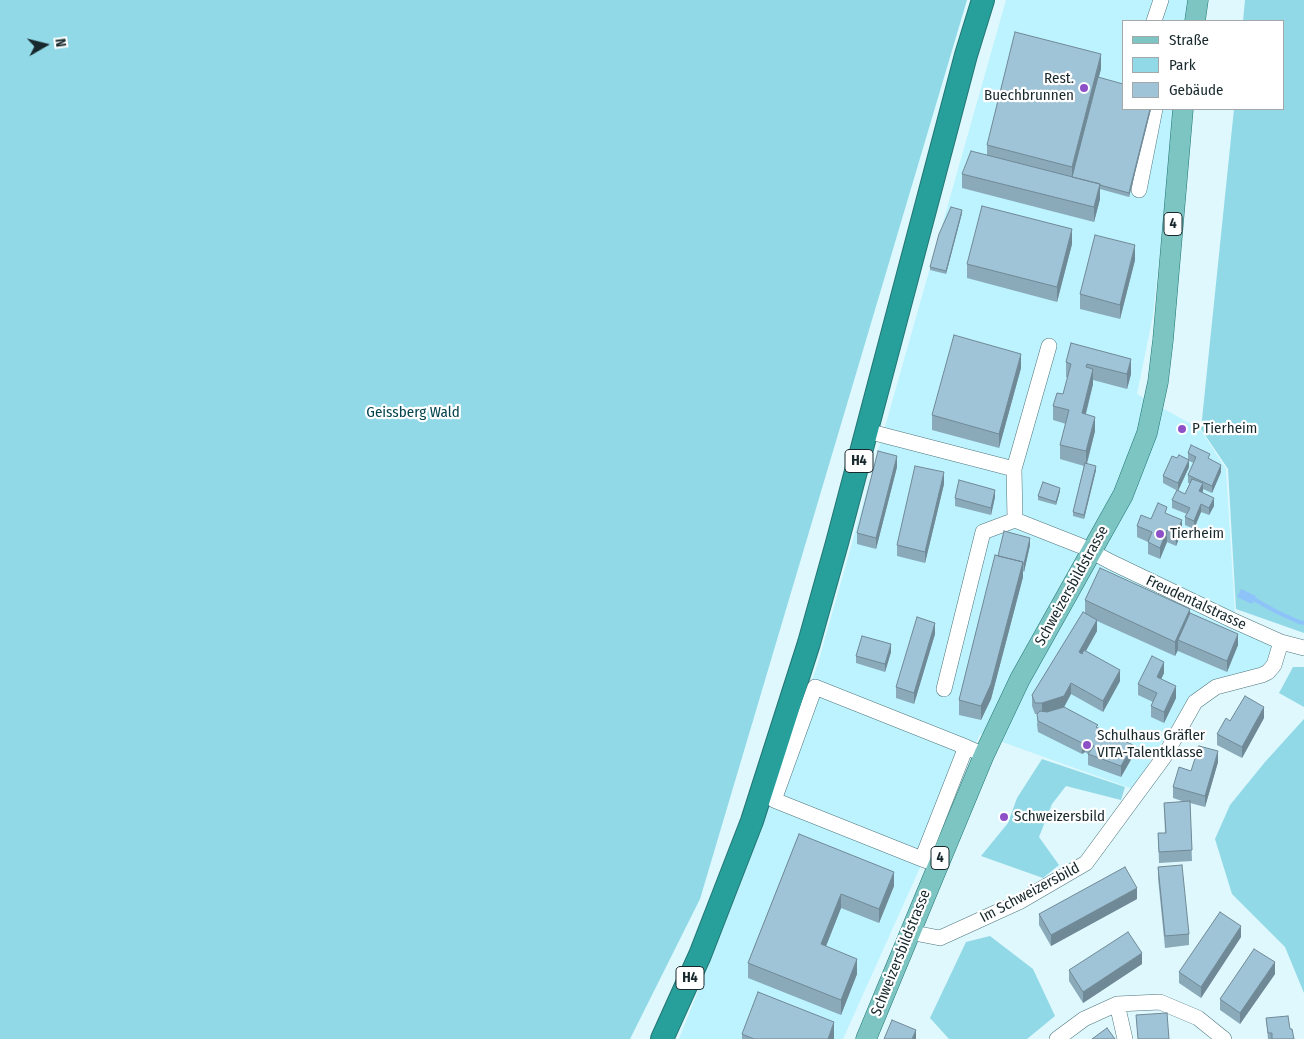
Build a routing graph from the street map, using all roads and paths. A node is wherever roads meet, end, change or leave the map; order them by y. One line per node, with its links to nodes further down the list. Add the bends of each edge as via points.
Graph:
1 (983, 0): 10 (highway, H4)
2 (1161, 0): 4 (street)
3 (1198, 0): 5 (main road)
4 (1154, 20)
5 (1195, 20)
6 (1155, 110): 8 (street)
7 (1183, 110): 13 (main road, Schweizersbildstrasse / 4, via 1163,340 1148,432 1123,495)
8 (1139, 190)
9 (1049, 346): 11 (street)
10 (867, 431): 11 (street); 21 (highway, H4, via 809,643 752,821 700,956)
11 (1014, 469): 12 (street)
12 (1015, 520): 13 (street, Freudentalstrasse); 16 (street, via 982,532)
13 (1091, 551): 14 (street, Freudentalstrasse); 17 (main road, Schweizersbildstrasse / 4, via 1020,679)
14 (1281, 642): 15 (street, Freudentalstrasse); 19 (street, Im Schweizersbild, via 1274,665 1268,672 1216,686 1195,702 1164,756 1086,863 1019,902 940,938)
15 (1304, 648)
16 (944, 688)
17 (975, 751): 18 (main road, Schweizersbildstrasse / 4); 18 (street, via 815,687 774,800)
18 (929, 862): 19 (main road, Schweizersbildstrasse / 4)
19 (909, 932): 22 (main road, Schweizersbildstrasse / 4)
20 (1117, 1004): 23 (street, via 1084,1019); 24 (street); 25 (street, via 1160,1002 1198,1018)
21 (662, 1039)
22 (866, 1039)
23 (1057, 1039)
24 (1125, 1039)
25 (1224, 1039)

